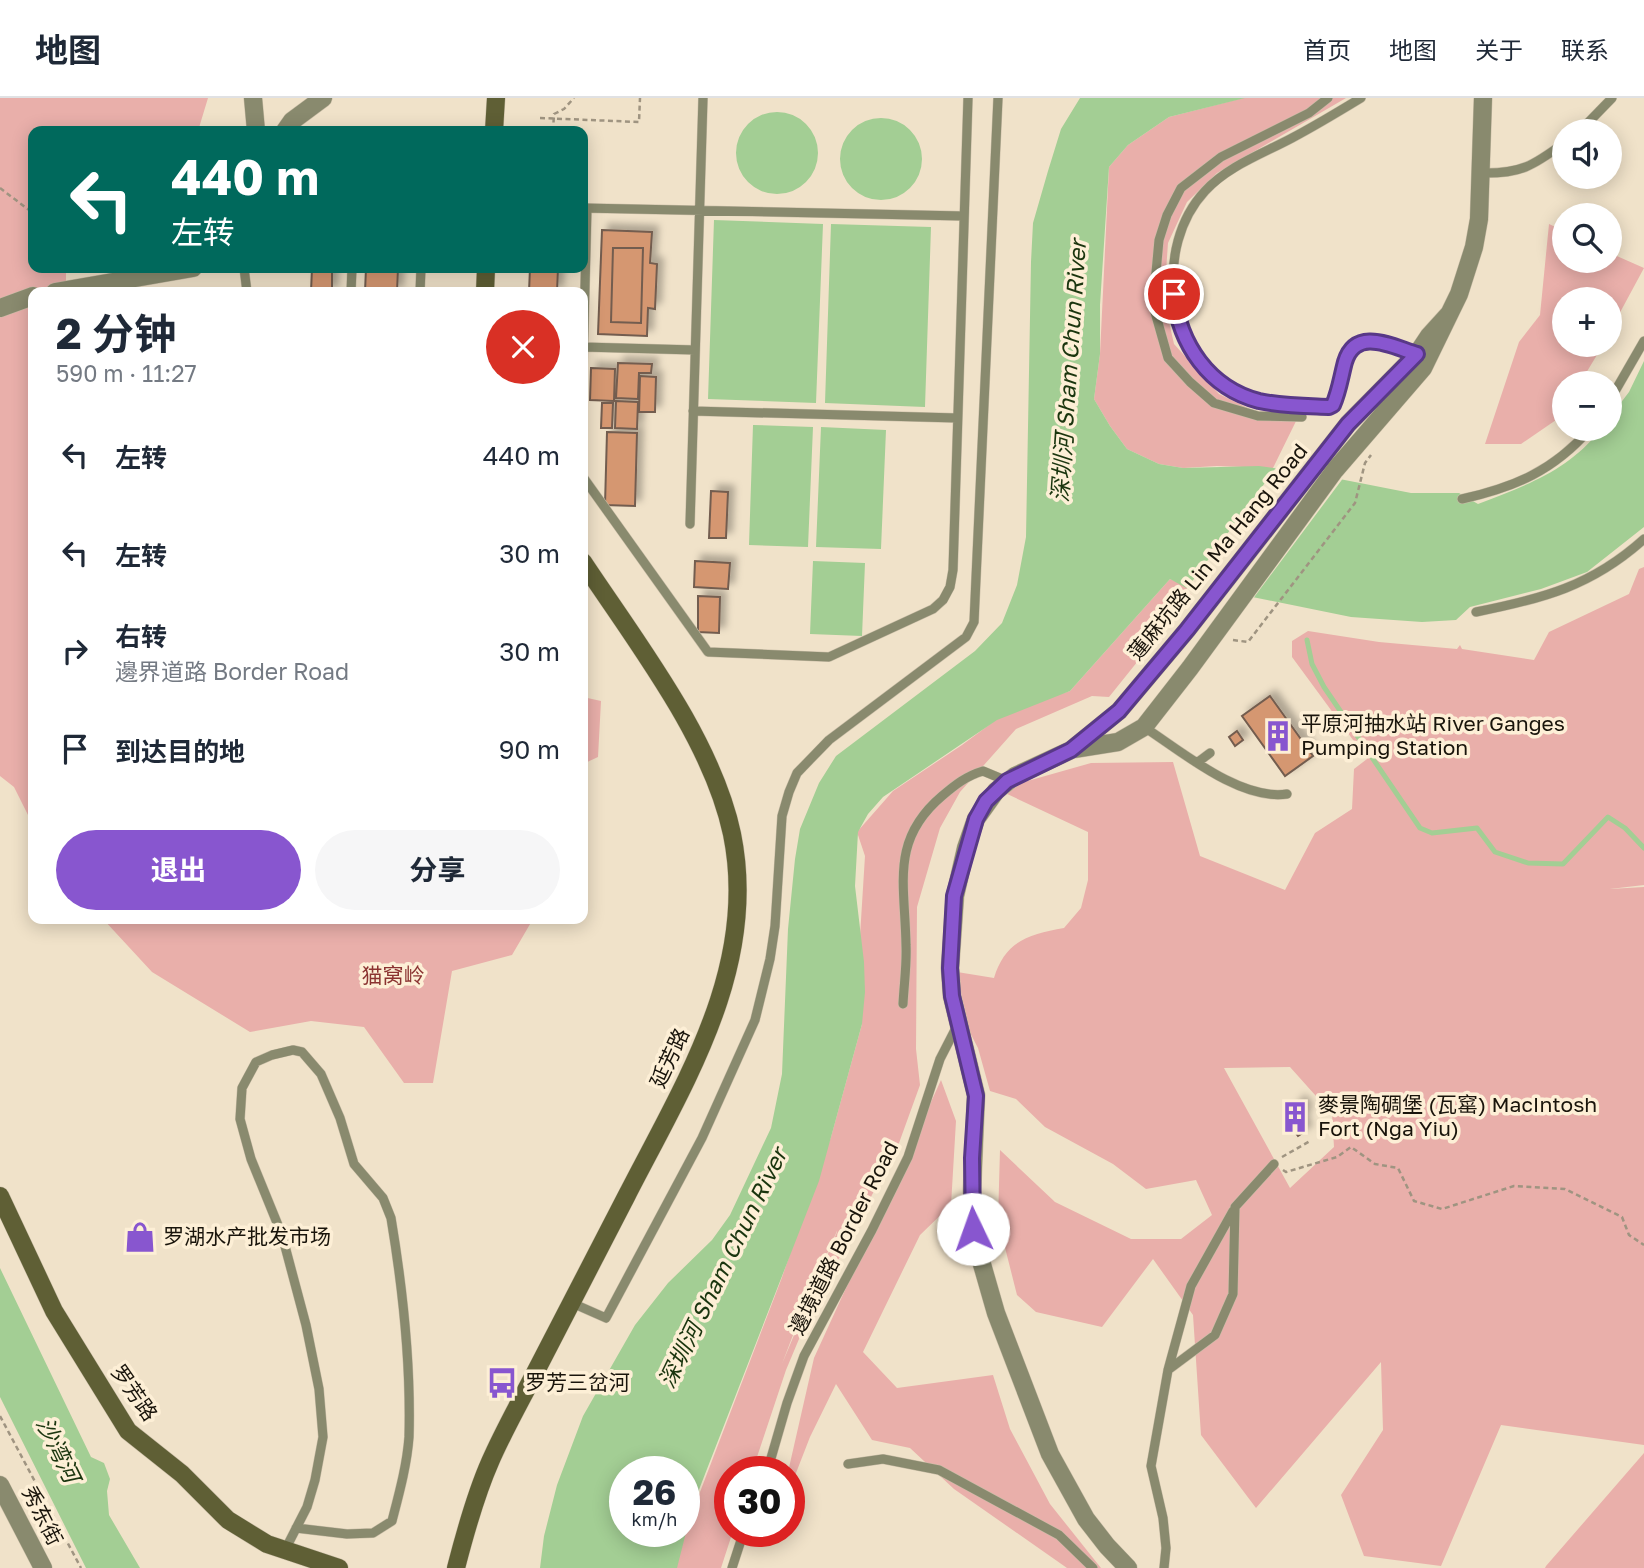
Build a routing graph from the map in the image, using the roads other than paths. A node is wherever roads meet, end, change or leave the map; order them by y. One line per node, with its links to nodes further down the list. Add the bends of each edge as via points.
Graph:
1 (253, 98): 12 (street)
2 (323, 98): 13 (street)
3 (496, 98): 14 (main road)
4 (703, 98): 18 (lane)
5 (968, 98): 19 (lane)
6 (998, 98): 51 (lane, via 974,621 966,637 829,740 797,773 782,816 771,959 755,1020 735,1069 606,1318)
7 (1328, 98): 30 (lane, via 1309,113 1221,158 1181,188 1158,240 1153,305 1168,358 1214,402 1258,416)
8 (1361, 98): 27 (lane, via 1218,178 1203,192 1179,238 1174,294 1181,329 1192,352 1217,379 1238,393 1274,403 1333,405 1346,358 1357,345 1369,341)
9 (1483, 98): 16 (street, 蓮麻坑路 Lin Ma Hang Road)
10 (1612, 98): 11 (lane)
11 (1592, 119)
12 (256, 126)
13 (288, 126)
14 (494, 126)
15 (1552, 152): 16 (lane, via 1517,172)
16 (1481, 173): 27 (street, 蓮麻坑路 Lin Ma Hang Road, via 1479,219 1463,284 1450,314)
17 (588, 208): 18 (lane)
18 (698, 211): 19 (lane); 26 (lane)
19 (963, 216): 31 (lane)
20 (164, 273): 21 (street)
21 (84, 287)
22 (28, 298): 23 (street)
23 (0, 308)
24 (1644, 341): 28 (lane)
25 (588, 347): 26 (lane)
26 (695, 350): 29 (lane)
27 (1422, 355): 33 (street, 蓮麻坑路 Lin Ma Hang Road, via 1348,424)
28 (1622, 379)
29 (693, 411): 31 (lane); 36 (lane)
30 (1302, 417)
31 (957, 418): 34 (lane, via 950,587 943,600 919,617 829,657 708,652)
32 (1579, 441): 35 (lane, via 1540,472 1494,492)
33 (1328, 465): 40 (street, 蓮麻坑路 Lin Ma Hang Road, via 1214,634); 41 (street, 蓮麻坑路 Lin Ma Hang Road, via 1119,711)
34 (588, 484)
35 (1462, 499)
36 (690, 524)
37 (1644, 540): 39 (lane, via 1584,582 1531,601)
38 (588, 570): 51 (main road, 延芳路, via 688,721 710,768 732,834 737,921 730,967 714,1017)
39 (1476, 612)
40 (1144, 727): 41 (street, 蓮麻坑路 Lin Ma Hang Road, via 1118,742); 43 (lane)
41 (1071, 750): 44 (street, 蓮麻坑路 Lin Ma Hang Road)
42 (1210, 753): 43 (lane)
43 (1198, 762): 45 (lane, via 1261,794)
44 (1007, 781): 46 (lane, via 983,771 960,781 926,809 907,842 903,859); 47 (street, 蓮麻坑路 Lin Ma Hang Road, via 986,801 976,819 954,896 950,968)
45 (1287, 794)
46 (903, 1004)
47 (958, 1023): 53 (lane, 邊境道路 Border Road, via 940,1059 908,1157 804,1356); 64 (street, 蓮麻坑路 Lin Ma Hang Road, via 976,1096 973,1229 987,1285 1038,1428 1062,1478 1086,1519)
48 (1275, 1164): 50 (lane)
49 (0, 1196): 58 (main road, 罗芳路, via 54,1311 128,1431 228,1520)
50 (1235, 1207): 52 (lane, via 1191,1286); 52 (lane, via 1233,1294 1215,1335)
51 (572, 1303): 61 (main road, 延芳路, via 489,1462)
52 (1168, 1370): 65 (lane, via 1152,1466 1163,1518)
53 (772, 1456)
54 (848, 1464): 63 (lane, via 883,1459 939,1470 1059,1535)
55 (0, 1485): 59 (street, 秀东街)
56 (296, 1528): 56 (lane, via 310,1498 323,1437 319,1389 282,1235 240,1119 242,1088 257,1062 293,1050 302,1052 321,1074 354,1164 383,1198 391,1218 407,1360 409,1439 392,1521 373,1533); 58 (lane)
57 (739, 1547): 62 (lane)
58 (285, 1550): 60 (main road, 罗芳路)
59 (43, 1568)
60 (339, 1568)
61 (456, 1568)
62 (732, 1568)
63 (1093, 1568)
64 (1128, 1568)
65 (1164, 1568)

